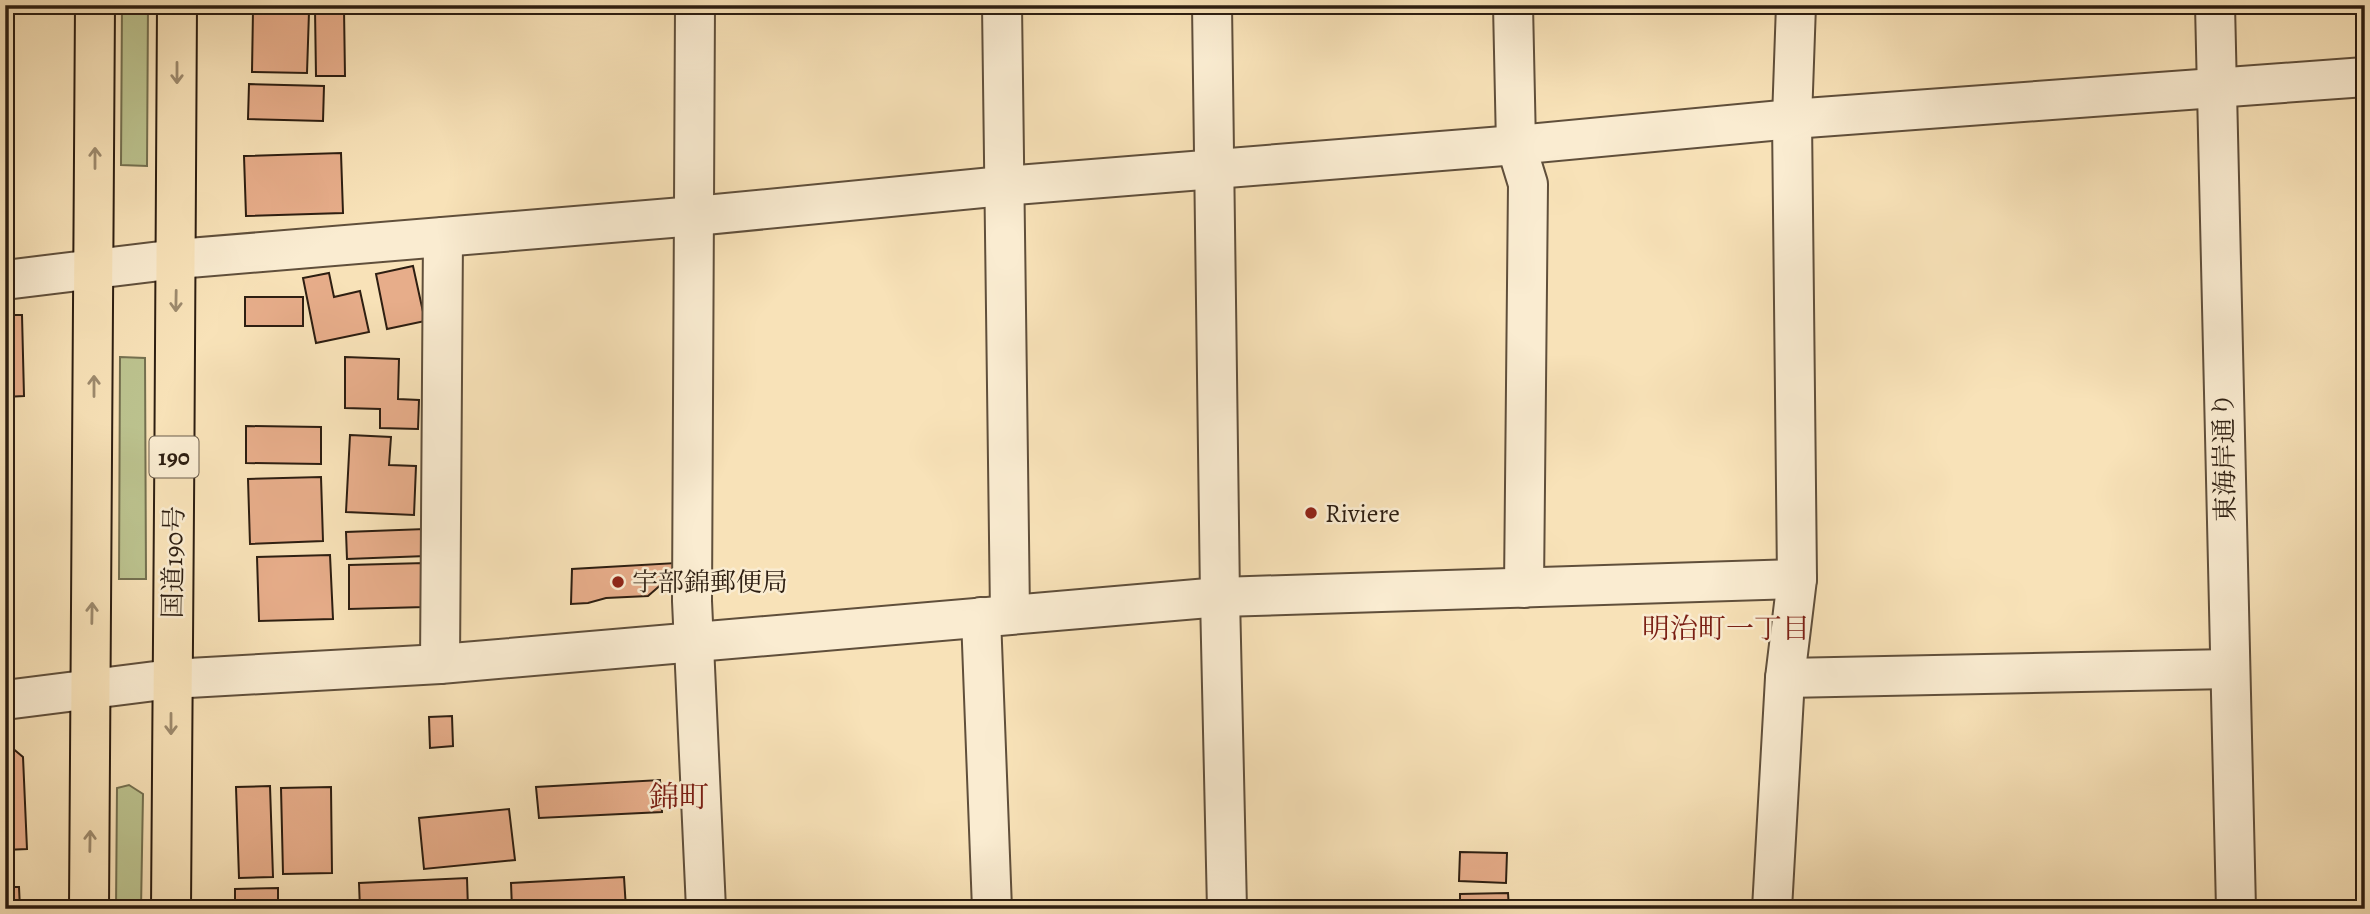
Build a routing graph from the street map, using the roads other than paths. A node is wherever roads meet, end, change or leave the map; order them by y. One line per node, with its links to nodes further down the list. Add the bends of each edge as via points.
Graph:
1 (95, 5): 18 (highway, one-way to 1)
2 (177, 5): 17 (highway, 国道190号 / 190, one-way to 17)
3 (695, 5): 15 (street)
4 (1002, 5): 14 (street)
5 (1212, 5): 13 (street)
6 (1513, 5): 12 (street)
7 (1796, 5): 11 (street)
8 (2215, 5): 10 (street, 東海岸通り)
9 (2365, 77): 10 (street)
10 (2216, 87): 11 (street); 26 (street, 東海岸通り)
11 (1792, 119): 12 (street); 20 (street)
12 (1516, 145): 13 (street); 21 (street, via 1528,184)
13 (1215, 168): 14 (street); 22 (street)
14 (1003, 186): 15 (street); 23 (street)
15 (695, 216): 16 (street); 24 (street)
16 (443, 237): 17 (street); 25 (street)
17 (177, 259): 18 (street); 28 (highway, 国道190号 / 190, one-way to 28)
18 (94, 269): 19 (street); 29 (highway, one-way to 18)
19 (5, 280)
20 (1797, 579): 21 (street); 27 (street)
21 (1524, 588): 22 (street)
22 (1220, 597): 23 (street); 35 (street)
23 (996, 616): 24 (street); 34 (street)
24 (694, 642): 25 (street); 33 (street)
25 (440, 664): 28 (street)
26 (2229, 668): 27 (street); 37 (street, 東海岸通り)
27 (1785, 678): 36 (street)
28 (171, 679): 29 (street); 32 (highway, 国道190号 / 190, one-way to 32)
29 (91, 689): 30 (street); 31 (highway, one-way to 29)
30 (5, 700)
31 (89, 909)
32 (172, 909)
33 (706, 909)
34 (992, 909)
35 (1227, 909)
36 (1772, 909)
37 (2236, 909)

